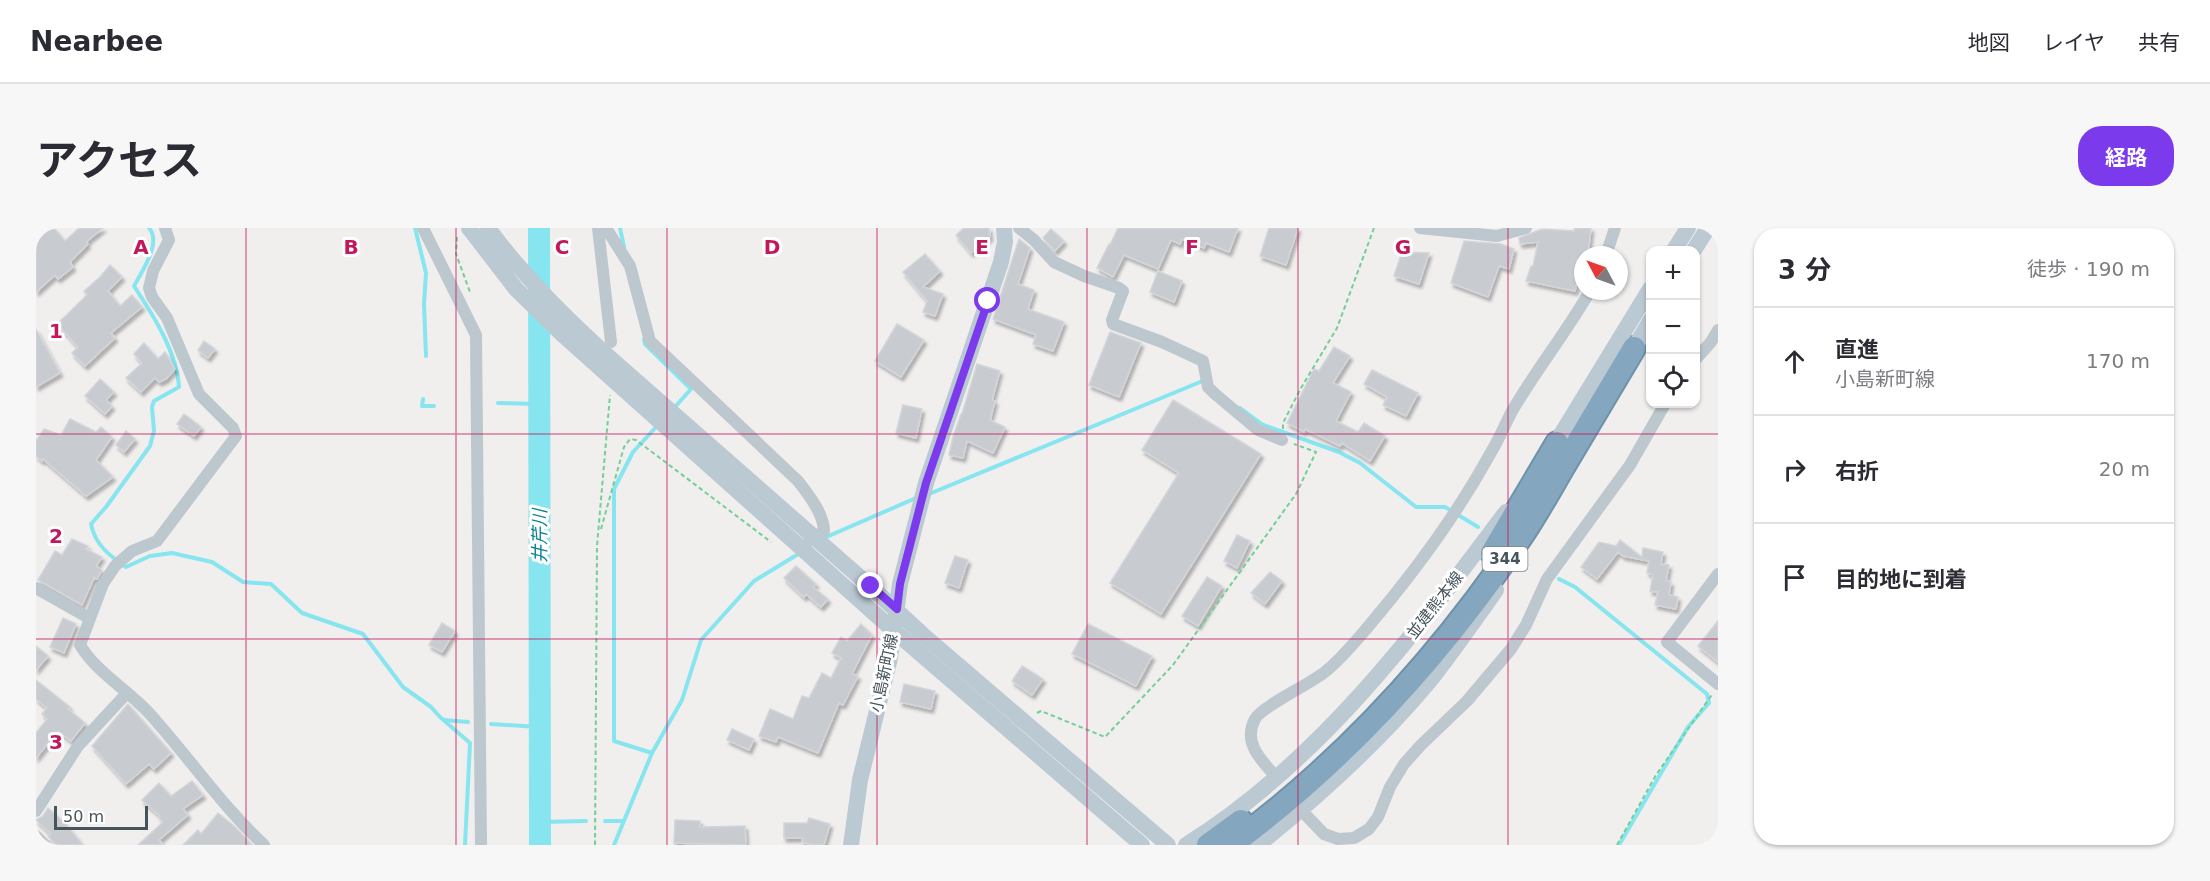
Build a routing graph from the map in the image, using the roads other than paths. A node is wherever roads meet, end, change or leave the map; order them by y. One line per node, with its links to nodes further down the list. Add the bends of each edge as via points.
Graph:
1 (165, 228): 30 (street, via 169,240 153,271 149,288 152,297 167,318 199,394 233,428 236,436 156,541 132,551 115,566)
2 (423, 228): 41 (street, via 476,335)
3 (598, 228): 19 (street)
4 (606, 228): 25 (street, via 630,266 650,340 798,481 824,525 824,531)
5 (1010, 228): 23 (street, via 1034,240 1054,262 1123,291 1113,324 1203,361 1209,387 1215,394 1258,430); 29 (main road, 小島新町線, via 926,483)
6 (1420, 228): 7 (street, via 1497,236)
7 (1526, 228)
8 (1615, 228): 12 (street)
9 (1688, 228): 13 (main road)
10 (1708, 228): 14 (main road)
11 (477, 230): 25 (main road, via 611,360); 26 (main road, via 516,289)
12 (1609, 246)
13 (1677, 246)
14 (1697, 246)
15 (1646, 296): 24 (main road, 並建熊本線)
16 (1585, 300): 35 (street, via 1511,413 1450,519 1413,571 1366,630 1327,670 1264,708 1255,718 1252,745)
17 (1646, 328): 20 (main road)
18 (1718, 330): 21 (street)
19 (611, 342)
20 (1634, 348): 34 (highway, 344, via 1525,531 1459,622 1425,665); 37 (main road, via 1546,515 1475,621 1427,683 1375,740)
21 (1700, 354)
22 (1663, 408): 37 (street, via 1630,465 1547,579 1511,650 1404,764 1370,829 1354,838 1338,839 1324,834)
23 (1282, 440)
24 (1557, 443): 34 (highway, 344, via 1476,579); 35 (main road, 並建熊本線, via 1444,596 1386,666)
25 (815, 537): 26 (street); 29 (main road)
26 (800, 545): 31 (main road)
27 (1718, 574): 32 (street, via 1667,642)
28 (36, 588): 30 (street)
29 (897, 609): 31 (main road, 小島新町線); 44 (main road)
30 (89, 618): 33 (street, via 80,645)
31 (893, 630): 42 (main road, 小島新町線, via 890,658 860,780); 43 (main road)
32 (1718, 685)
33 (127, 693): 36 (street, via 78,746); 40 (street)
34 (1342, 744): 46 (highway, 344); 47 (highway, 344, via 1303,788)
35 (1277, 778): 45 (main road, 並建熊本線, via 1221,824)
36 (36, 810)
37 (1301, 810): 48 (main road)
38 (36, 836): 39 (street)
39 (45, 845)
40 (264, 845)
41 (481, 845)
42 (851, 845)
43 (1142, 845)
44 (1168, 845)
45 (1186, 845)
46 (1208, 845)
47 (1231, 845)
48 (1258, 845)

